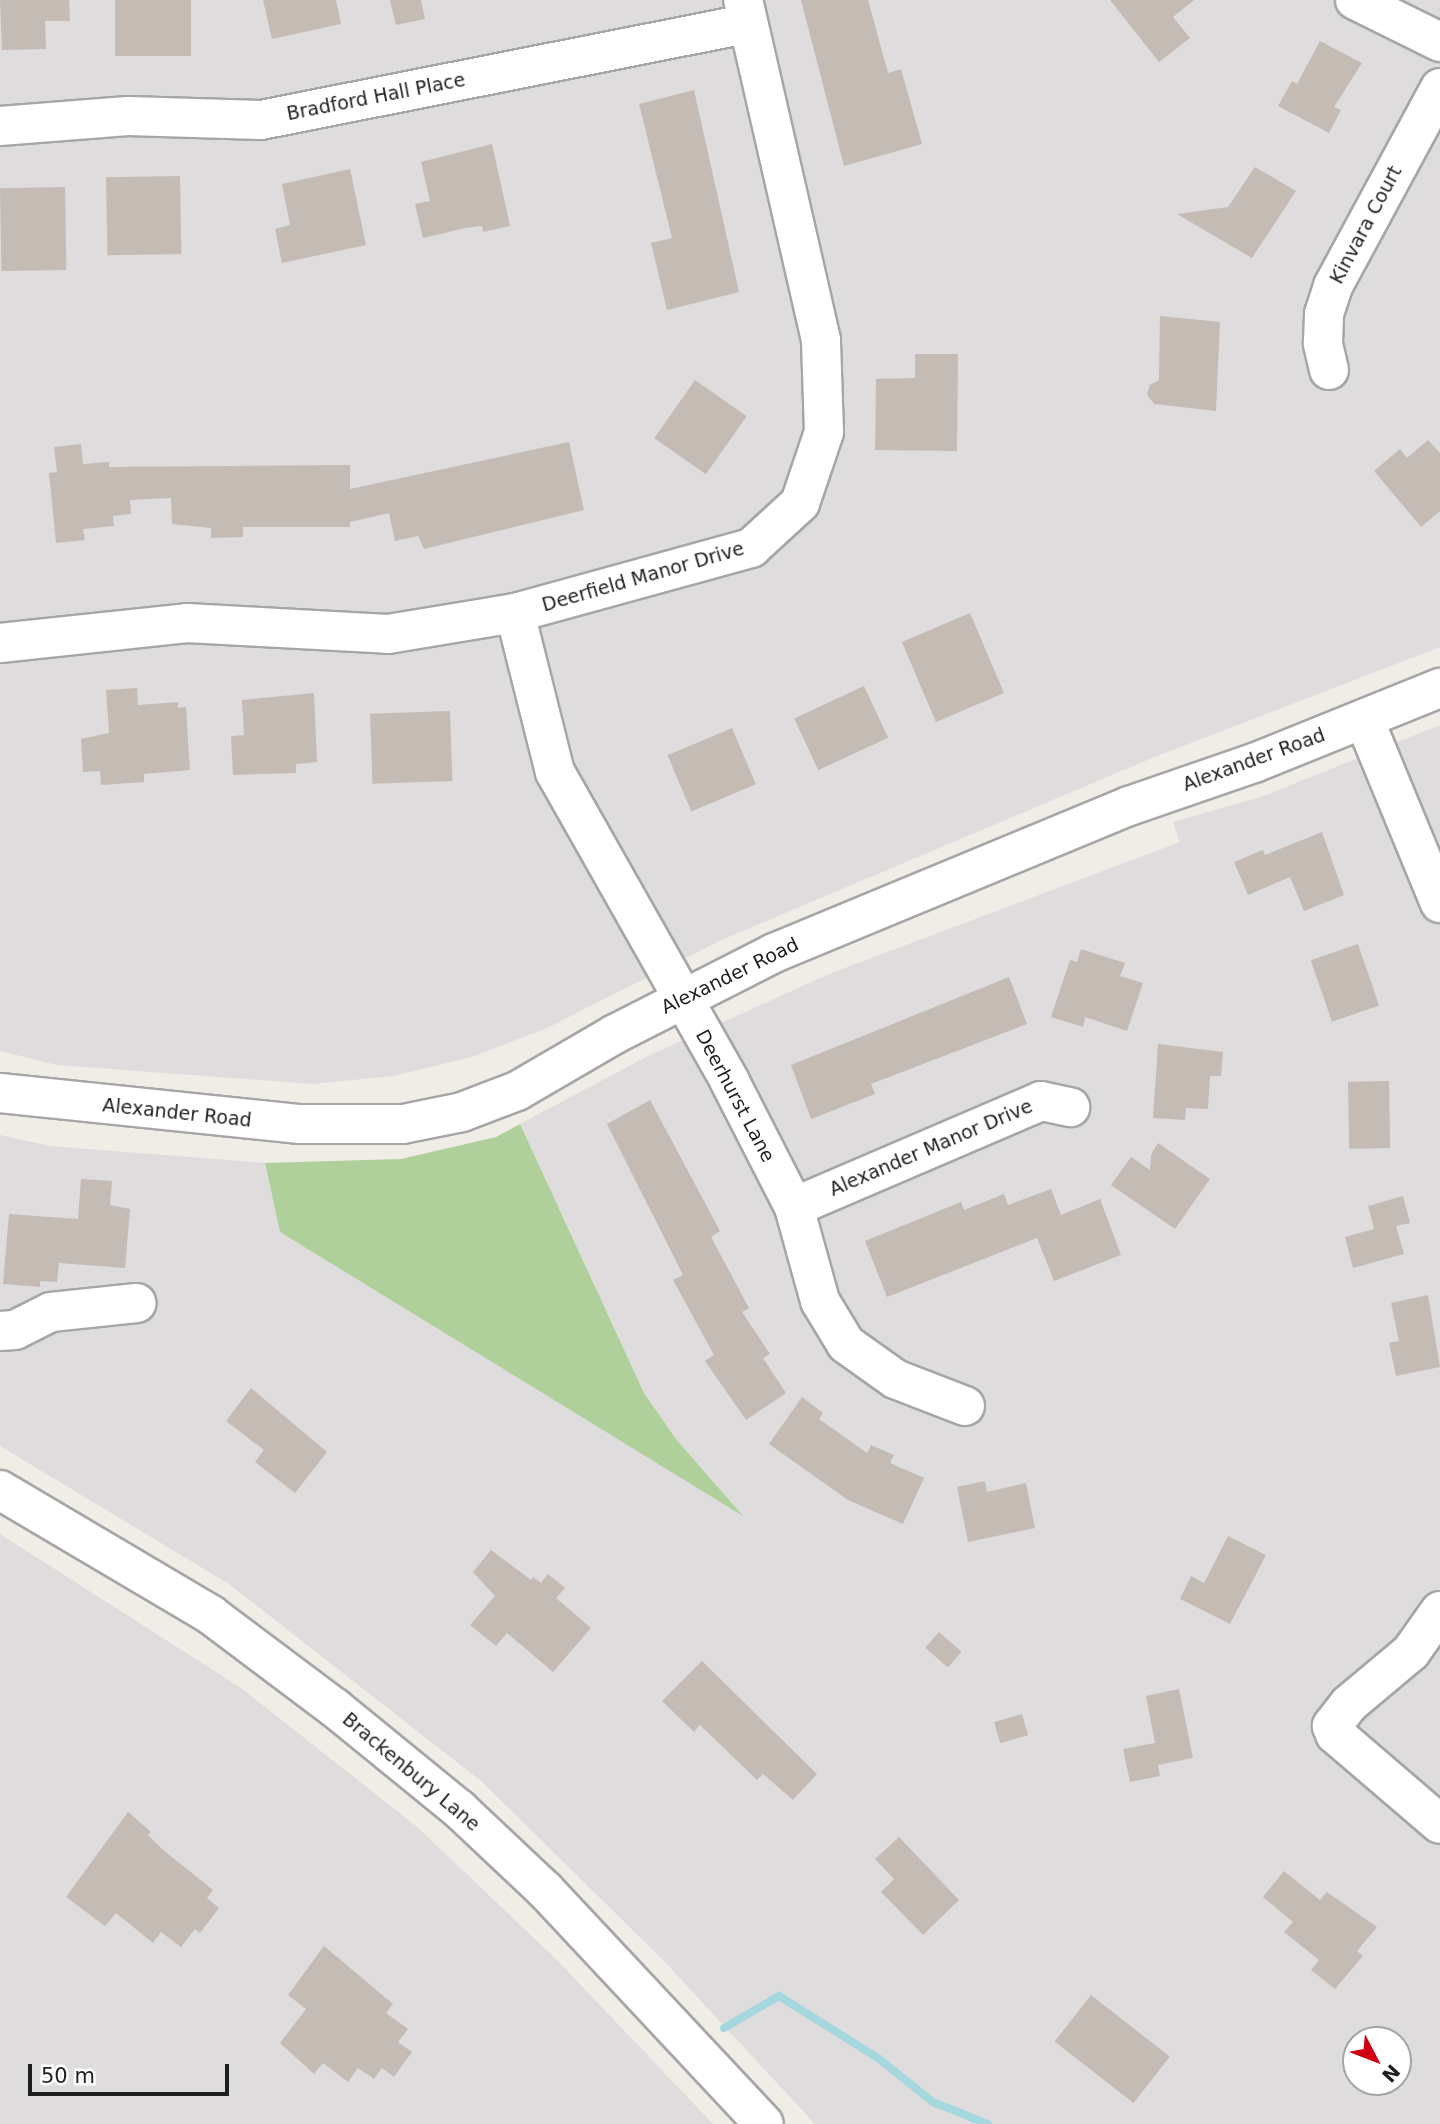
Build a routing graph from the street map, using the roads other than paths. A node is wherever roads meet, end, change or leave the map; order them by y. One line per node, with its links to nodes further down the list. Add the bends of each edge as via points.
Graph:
1 (1355, 0): 3 (street)
2 (745, 12): 5 (street, Bradford Hall Place, via 261,120 128,116); 7 (street, Deerfield Manor Drive, via 821,340 824,432 800,503 751,548)
3 (1440, 42)
4 (1440, 88): 6 (street, Kinvara Court, via 1333,286 1324,314)
5 (0, 126)
6 (1329, 370)
7 (515, 613): 8 (street, Deerfield Manor Drive, via 388,634 187,623); 12 (street, Deerhurst Lane, via 555,772)
8 (0, 643)
9 (1440, 688): 10 (street, Alexander Road)
10 (1364, 719): 11 (street); 12 (street, Alexander Road, via 1129,806 774,953)
11 (1440, 903)
12 (682, 999): 13 (street, Alexander Road, via 517,1091 434,1119 403,1124 251,1121); 15 (street, Deerhurst Lane)
13 (0, 1093)
14 (1070, 1107): 15 (street, Alexander Manor Drive, via 1041,1101)
15 (794, 1207): 18 (street, Deerhurst Lane, via 820,1301 846,1344 895,1379)
16 (137, 1303): 17 (street, via 51,1312 15,1331)
17 (0, 1331)
18 (965, 1406)
19 (0, 1490): 22 (street, Brackenbury Lane, via 211,1615 459,1809 545,1891)
20 (1440, 1611): 21 (street, via 1411,1652 1349,1704 1332,1726)
21 (1440, 1824)
22 (764, 2124)

